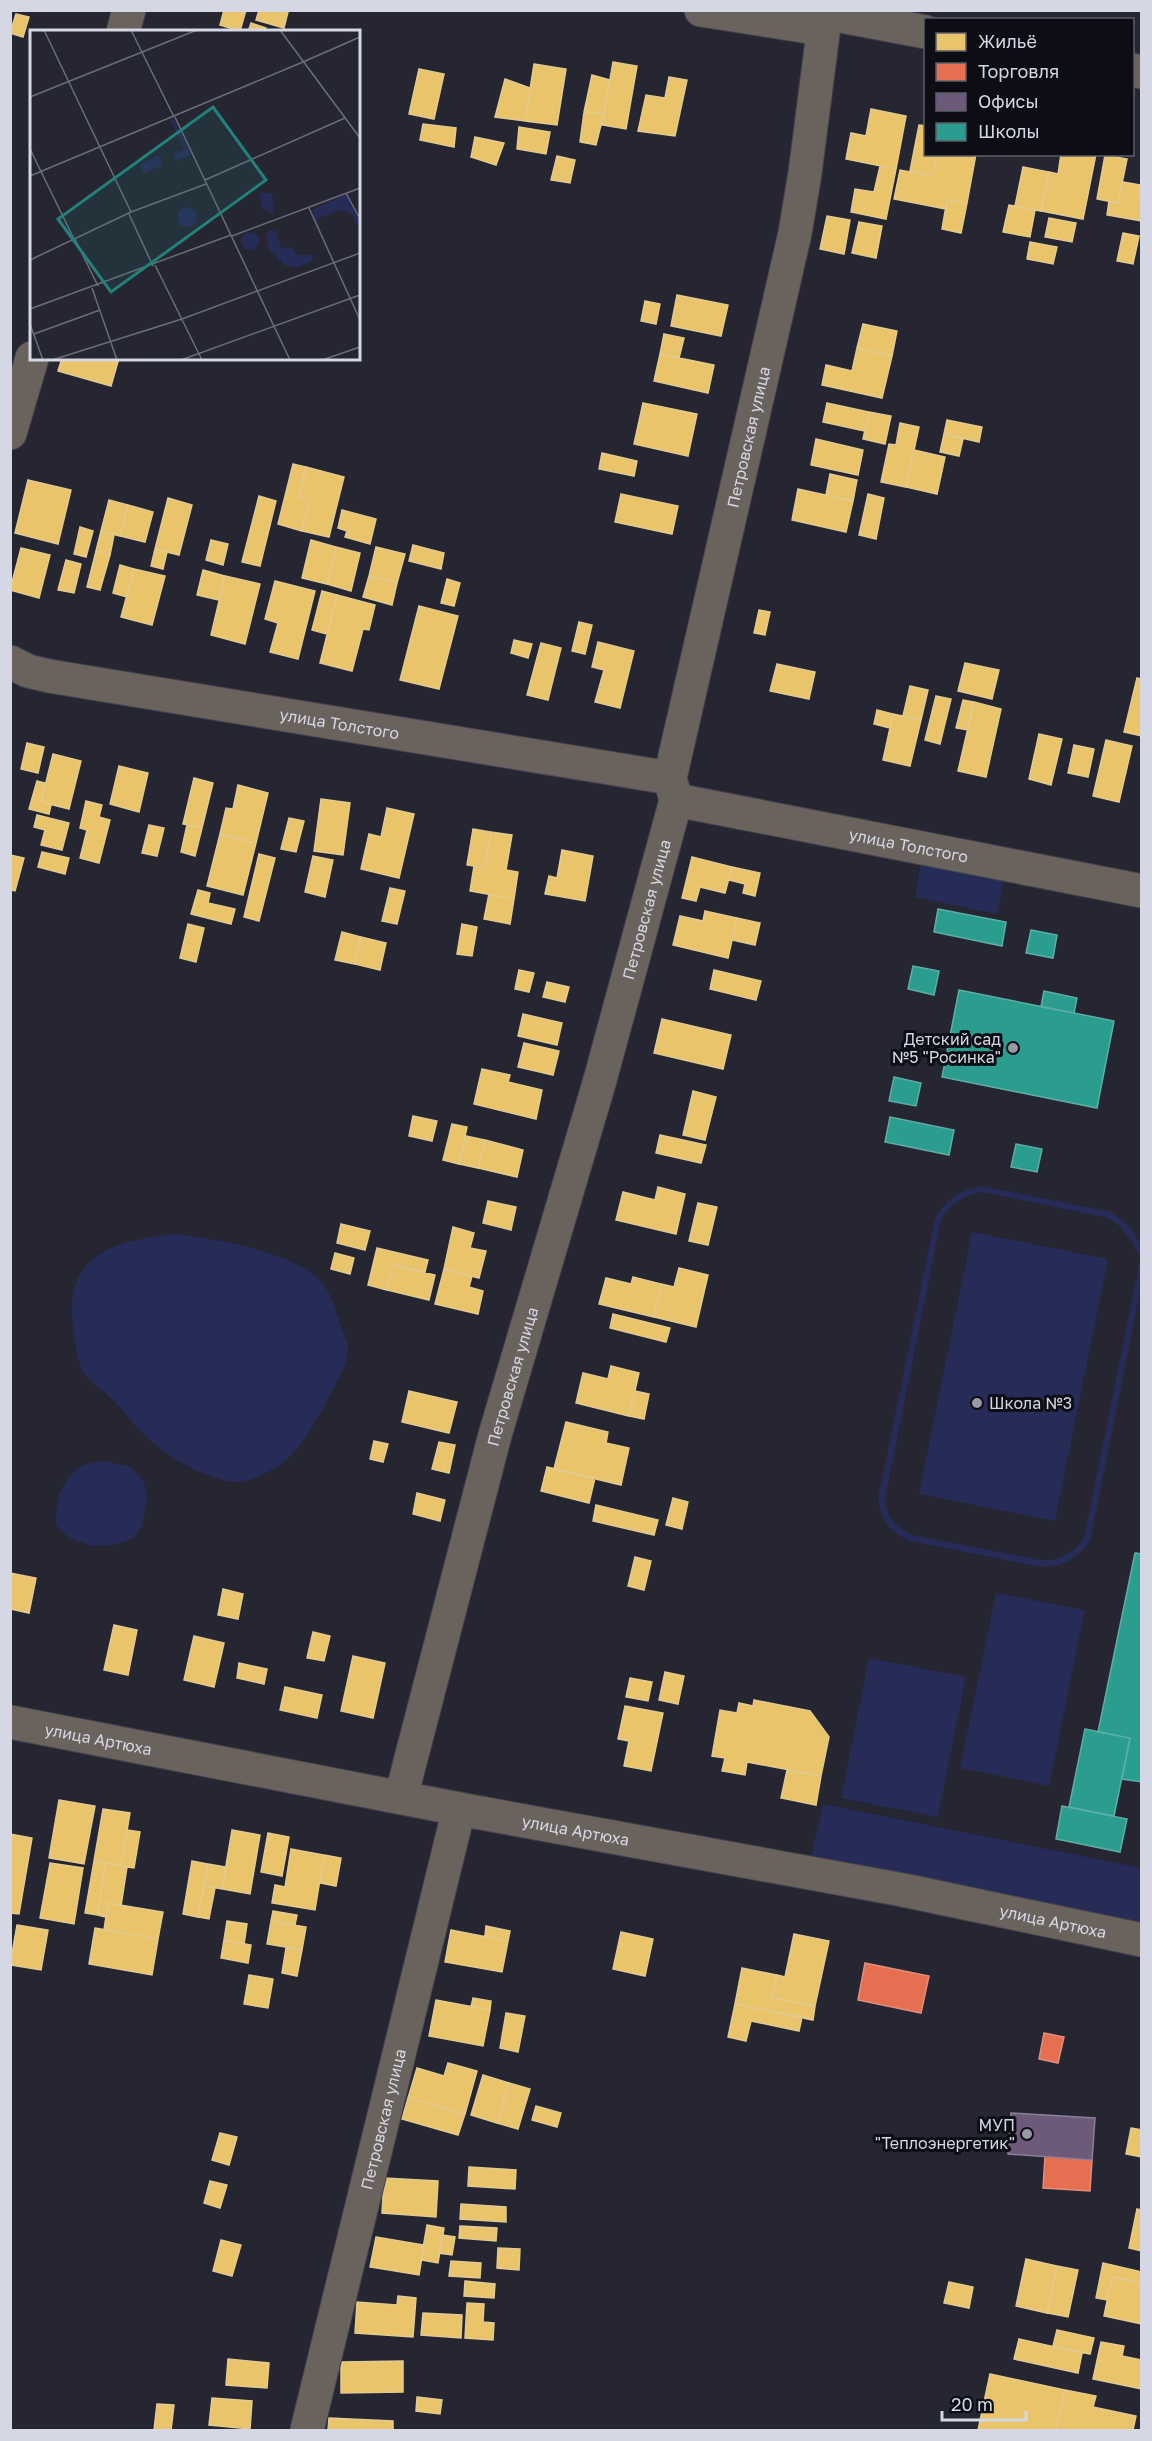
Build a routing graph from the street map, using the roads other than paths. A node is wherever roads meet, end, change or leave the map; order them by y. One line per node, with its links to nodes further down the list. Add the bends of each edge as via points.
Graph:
1 (129, 10): 4 (street)
2 (701, 10): 3 (street)
3 (824, 18): 5 (street); 9 (street, Петровская улица, via 795,233)
4 (124, 30)
5 (924, 32)
6 (31, 360): 7 (street)
7 (10, 433)
8 (10, 662): 9 (street, улица Толстого, via 49,676)
9 (673, 789): 10 (street, улица Толстого); 12 (street, Петровская улица, via 600,1080 495,1435)
10 (1142, 891)
11 (10, 1722): 12 (street, улица Артюха)
12 (401, 1797): 13 (street, улица Артюха)
13 (459, 1809): 14 (street, улица Артюха, via 903,1890); 15 (street, Петровская улица)
14 (1142, 1940)
15 (307, 2430)

